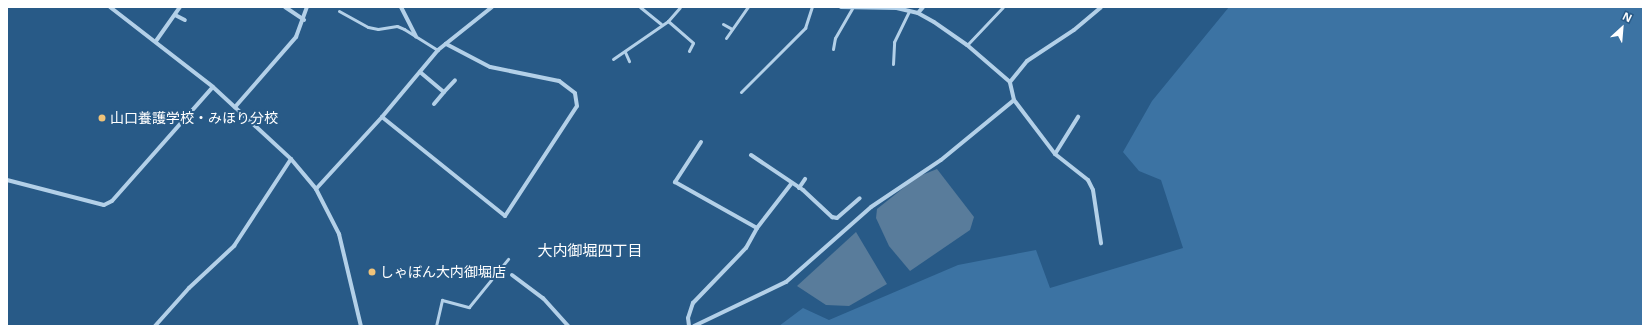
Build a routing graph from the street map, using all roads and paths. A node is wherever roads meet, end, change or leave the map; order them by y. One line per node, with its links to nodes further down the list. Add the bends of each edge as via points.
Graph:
1 (110, 7): 30 (street)
2 (180, 7): 21 (street)
3 (285, 7): 23 (street)
4 (307, 7): 23 (street)
5 (401, 7): 28 (street)
6 (492, 7): 17 (street)
7 (640, 7): 25 (lane)
8 (680, 7): 24 (lane)
9 (748, 7): 27 (lane)
10 (812, 7): 45 (lane, via 805,28)
11 (841, 7): 15 (street)
12 (923, 7): 20 (street)
13 (1003, 7): 32 (lane)
14 (1101, 7): 42 (street, via 1074,30 1028,61)
15 (852, 8): 16 (street); 33 (lane)
16 (897, 8): 19 (street)
17 (486, 9): 31 (street)
18 (339, 11): 28 (lane, via 368,27 378,29 397,26)
19 (909, 11): 20 (street); 39 (lane, via 894,42)
20 (918, 13): 32 (street)
21 (175, 15): 22 (street); 30 (street)
22 (186, 20)
23 (304, 20): 48 (street, via 296,37)
24 (668, 21): 25 (lane); 35 (lane, via 693,43)
25 (661, 24): 36 (lane)
26 (723, 24): 27 (lane)
27 (732, 29): 29 (lane)
28 (416, 36): 34 (lane)
29 (726, 38)
30 (156, 41): 43 (street)
31 (446, 44): 34 (street); 49 (street, via 490,67 559,81 575,93 577,106 504,216)
32 (967, 45): 42 (street)
33 (833, 49)
34 (438, 50): 40 (street)
35 (689, 51)
36 (625, 52): 37 (lane); 38 (lane)
37 (613, 59)
38 (629, 61)
39 (893, 64)
40 (420, 72): 44 (street); 49 (street)
41 (455, 80): 44 (street)
42 (1010, 82): 46 (street)
43 (214, 87): 48 (street); 56 (street, via 112,202 104,205)
44 (444, 92): 47 (street)
45 (741, 92)
46 (1014, 100): 52 (street); 70 (street, via 941,160 871,207 786,282)
47 (434, 104)
48 (235, 107): 54 (street)
49 (382, 117): 59 (street)
50 (1078, 117): 52 (street)
51 (701, 142): 61 (street, via 675,182)
52 (1055, 154): 62 (street, via 1088,180 1093,190)
53 (751, 155): 57 (street, via 784,176)
54 (291, 159): 59 (street); 65 (street, via 234,246 189,288)
55 (805, 179): 58 (street)
56 (7, 180)
57 (791, 184): 58 (street); 61 (street)
58 (799, 188): 60 (street, via 832,217 838,218)
59 (316, 189): 66 (street, via 338,234)
60 (860, 198)
61 (757, 228): 69 (street, via 746,248 693,303 688,318)
62 (1101, 243)
63 (508, 259): 67 (lane, via 469,307 442,300)
64 (512, 275): 68 (street, via 543,298)
65 (155, 326)
66 (361, 326)
67 (436, 326)
68 (568, 326)
69 (689, 326)
70 (694, 326)

